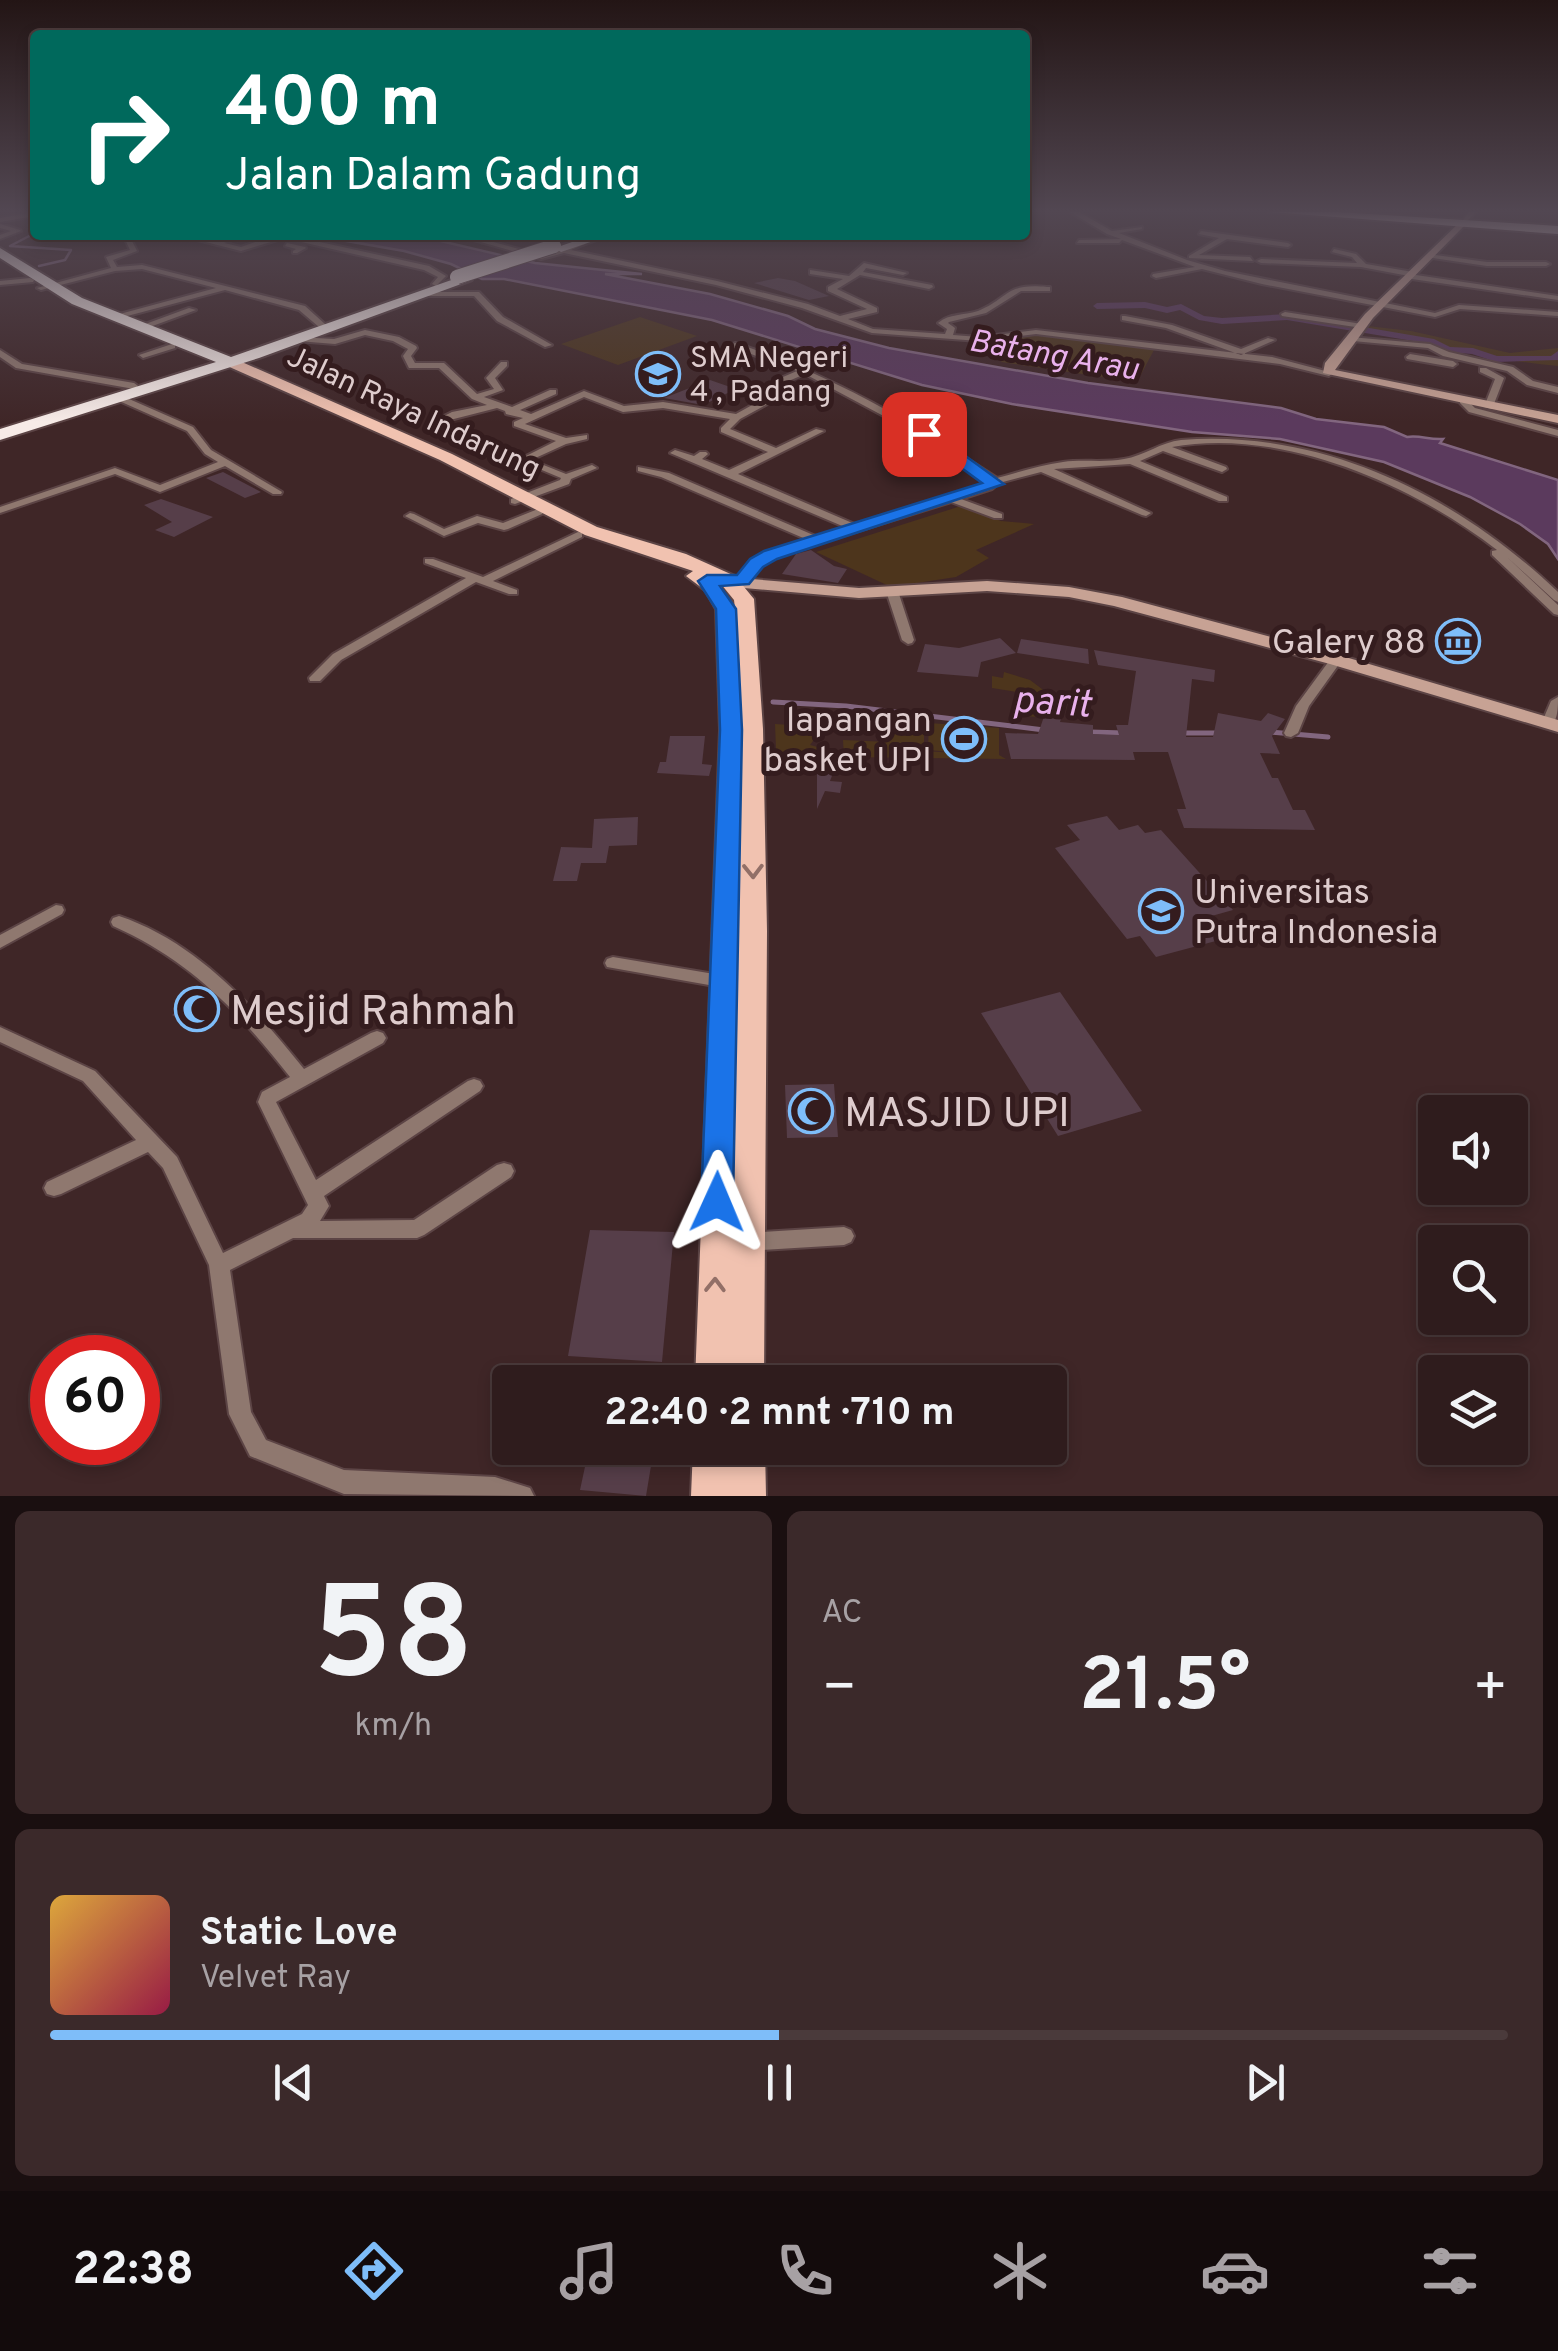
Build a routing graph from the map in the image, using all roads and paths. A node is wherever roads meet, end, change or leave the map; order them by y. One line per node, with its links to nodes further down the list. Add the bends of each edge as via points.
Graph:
1 (36, 282): 16 (highway, Jalan Raya Indarung)
2 (38, 282): 16 (highway, Jalan Raya Indarung)
3 (57, 282): 16 (street)
4 (196, 282): 15 (street)
5 (212, 282): 15 (street)
6 (437, 282): 19 (street)
7 (450, 282): 19 (highway, bridge)
8 (716, 282): 28 (street)
9 (844, 282): 28 (street, via 831,289 874,310)
10 (894, 282): 17 (street)
11 (1265, 282): 22 (street)
12 (1405, 282): 22 (street)
13 (1455, 282): 21 (street)
14 (0, 284): 16 (street)
15 (204, 284): 18 (street)
16 (42, 285): 26 (highway, Jalan Raya Indarung); 35 (highway, Jalan Raya Indarung, via 70,307)
17 (929, 287)
18 (223, 289): 26 (street); 29 (street, via 302,308)
19 (430, 289): 29 (highway); 33 (highway); 36 (street, via 476,294 500,320)
20 (1047, 289): 32 (street, via 1016,288 974,314 950,317 942,323 951,328)
21 (1558, 298)
22 (1381, 304): 25 (street, via 1435,315 1459,307); 31 (street)
23 (192, 310): 30 (street)
24 (1284, 314): 31 (street)
25 (1558, 314)
26 (120, 317): 30 (highway, Jalan Raya Indarung)
27 (1126, 318): 38 (street)
28 (839, 320): 32 (street, via 872,331)
29 (322, 325): 42 (highway)
30 (144, 326): 42 (highway, Jalan Raya Indarung)
31 (1358, 330): 46 (street); 50 (street, via 1512,370)
32 (948, 336): 43 (street, via 1036,332)
33 (295, 339): 42 (highway); 48 (street, via 386,336 412,347 412,366 439,364)
34 (1272, 340): 38 (street)
35 (172, 346): 40 (street); 42 (highway, Jalan Raya Indarung)
36 (548, 346)
37 (735, 346): 45 (street)
38 (1242, 352): 43 (street)
39 (0, 353): 49 (street, via 20,366)
40 (144, 355)
41 (1410, 356): 56 (street, via 1499,376)
42 (219, 362): 49 (highway); 53 (highway); 80 (main road, Jalan Raya Indarung)
43 (1278, 362): 46 (street)
44 (504, 364): 47 (street)
45 (805, 370): 59 (street, via 756,392 770,399); 78 (street)
46 (1330, 373): 54 (street)
47 (490, 378): 48 (street); 52 (street, via 499,390)
48 (460, 384): 52 (street)
49 (134, 386): 63 (highway)
50 (1558, 390)
51 (553, 392): 57 (street)
52 (475, 397): 55 (street)
53 (120, 398): 63 (highway); 71 (street, via 190,429)
54 (1463, 402): 56 (street); 64 (street)
55 (495, 406): 57 (street); 61 (street)
56 (1490, 407): 60 (street)
57 (509, 412): 58 (street)
58 (529, 417): 59 (street, via 584,394 623,409 663,405); 66 (street, via 517,424)
59 (737, 418): 68 (street, via 724,430)
60 (1558, 419)
61 (441, 421)
62 (819, 431): 68 (street)
63 (0, 432)
64 (1558, 432)
65 (584, 437): 66 (street)
66 (565, 440): 77 (street, via 523,458)
67 (1164, 448): 70 (street); 75 (street); 91 (street, via 1238,441 1355,467 1434,501)
68 (776, 451): 76 (street)
69 (676, 453): 76 (street)
70 (1131, 461): 74 (street); 82 (street)
71 (224, 463): 79 (street); 83 (street, via 160,489 115,471)
72 (592, 468): 77 (street)
73 (642, 469): 90 (street)
74 (1043, 469): 78 (street); 85 (street)
75 (1222, 469)
76 (731, 473): 88 (street)
77 (566, 478): 80 (street)
78 (995, 481): 81 (street)
79 (277, 492)
80 (522, 498): 84 (main road, Jalan Raya Indarung); 94 (main road, Jalan Raya Indarung, via 592,531 680,558)
81 (952, 498): 87 (street); 88 (street)
82 (1223, 499)
83 (0, 510)
84 (538, 512): 86 (street, via 506,526 478,519 444,532); 89 (main road, Jalan Raya Indarung)
85 (1146, 513)
86 (410, 516)
87 (998, 516)
88 (856, 528): 90 (street)
89 (578, 535): 93 (street); 94 (main road, Jalan Raya Indarung)
90 (818, 540): 94 (street, via 756,563)
91 (1515, 556): 97 (street); 98 (street, via 1496,553)
92 (430, 561): 93 (street)
93 (478, 580): 96 (street); 101 (street, via 337,658)
94 (728, 590): 95 (street); 104 (main road)
95 (892, 591): 99 (street); 100 (street, via 987,586 1069,592)
96 (513, 592)
97 (1558, 598)
98 (1558, 611)
99 (908, 640)
100 (1336, 660): 103 (street); 105 (street)
101 (314, 678)
102 (1558, 700): 103 (street)
103 (1554, 724)
104 (742, 729): 110 (main road); 115 (main road, one-way to 115)
105 (1291, 733)
106 (56, 910): 108 (street)
107 (119, 922): 113 (street, via 155,936 246,1008)
108 (0, 942)
109 (613, 962): 110 (street)
110 (726, 982): 116 (main road)
111 (0, 1034): 117 (street, via 89,1076)
112 (377, 1038): 113 (street)
113 (302, 1079): 120 (street, via 268,1102)
114 (474, 1086): 120 (street)
115 (752, 1093): 116 (main road); 123 (main road)
116 (719, 1094): 125 (main road, one-way to 116)
117 (150, 1142): 119 (street); 124 (street, via 170,1163)
118 (504, 1171): 121 (street, via 417,1230)
119 (54, 1188)
120 (313, 1193): 121 (street, via 320,1206 314,1216)
121 (286, 1230): 124 (street)
122 (844, 1236): 123 (street)
123 (747, 1242): 126 (main road)
124 (219, 1265): 129 (street, via 240,1414 258,1448 344,1482)
125 (714, 1365)
126 (746, 1365)
127 (712, 1465): 130 (main road)
128 (746, 1465): 131 (main road)
129 (522, 1496)
130 (711, 1496)
131 (746, 1496)

